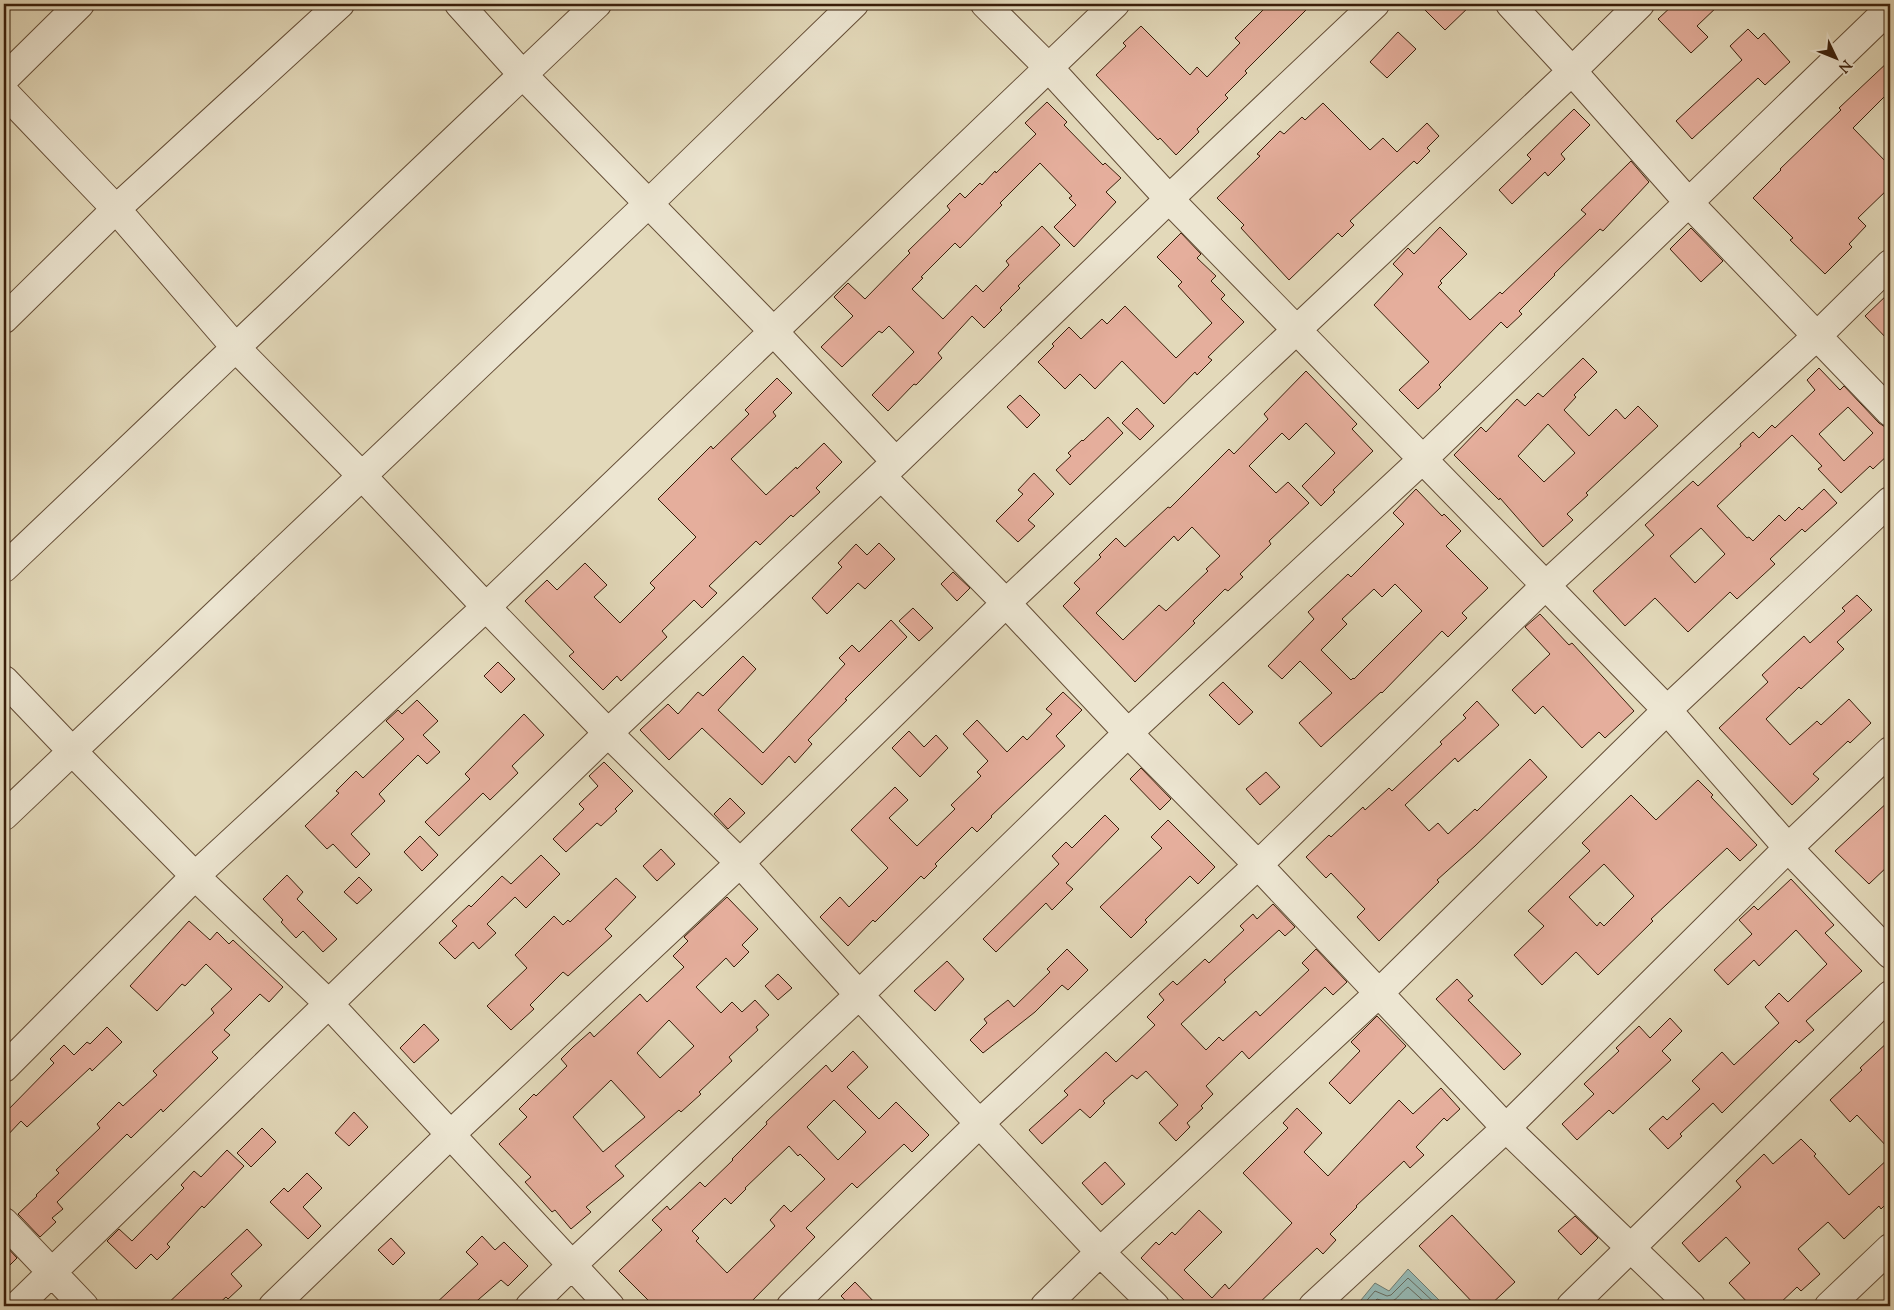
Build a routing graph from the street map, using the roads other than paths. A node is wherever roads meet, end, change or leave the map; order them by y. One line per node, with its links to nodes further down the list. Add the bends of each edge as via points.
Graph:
1 (80, 4): 15 (street)
2 (340, 4): 20 (street)
3 (459, 4): 14 (street)
4 (597, 4): 14 (street)
5 (854, 4): 19 (street)
6 (985, 4): 12 (street)
7 (1115, 4): 12 (street)
8 (1375, 4): 17 (street)
9 (1510, 4): 13 (street)
10 (1640, 4): 13 (street)
11 (1890, 8): 18 (street)
12 (1049, 68): 17 (street); 23 (street)
13 (1572, 70): 18 (street); 24 (street)
14 (522, 74): 19 (street); 26 (street)
15 (4, 79)
16 (4, 92): 20 (street)
17 (1169, 199): 24 (street); 29 (street)
18 (1689, 202): 25 (street); 28 (street)
19 (648, 204): 23 (street); 30 (street)
20 (116, 209): 22 (street); 26 (street)
21 (1890, 264): 25 (street)
22 (4, 319)
23 (773, 330): 29 (street); 35 (street)
24 (1298, 330): 28 (street); 34 (street)
25 (1818, 336): 27 (street); 33 (street)
26 (236, 348): 30 (street); 32 (street)
27 (1890, 412)
28 (1423, 459): 33 (street); 39 (street)
29 (889, 469): 34 (street); 38 (street)
30 (362, 476): 35 (street); 40 (street)
31 (1890, 501): 37 (street)
32 (4, 568)
33 (1546, 585): 37 (street); 45 (street)
34 (1006, 602): 39 (street); 44 (street)
35 (486, 608): 38 (street); 46 (street)
36 (4, 680): 40 (street)
37 (1667, 710): 43 (street); 48 (street)
38 (608, 733): 44 (street); 51 (street)
39 (1128, 733): 45 (street); 49 (street)
40 (72, 751): 42 (street); 46 (street)
41 (1890, 751): 43 (street)
42 (4, 816)
43 (1788, 848): 47 (street); 54 (street)
44 (740, 862): 49 (street); 55 (street)
45 (1258, 865): 48 (street); 53 (street)
46 (195, 876): 51 (street); 52 (street)
47 (1890, 954)
48 (1379, 992): 54 (street); 59 (street)
49 (859, 995): 53 (street); 60 (street)
50 (1890, 995): 57 (street)
51 (329, 1004): 55 (street); 61 (street)
52 (4, 1068)
53 (980, 1123): 59 (street); 67 (street)
54 (1506, 1128): 57 (street); 70 (street)
55 (451, 1134): 60 (street); 64 (street)
56 (4, 1222): 61 (street)
57 (1631, 1248): 71 (street); 72 (street)
58 (1890, 1248): 73 (street)
59 (1100, 1252): 68 (street); 69 (street)
60 (572, 1264): 65 (street); 66 (street)
61 (51, 1272): 62 (street); 63 (street)
62 (17, 1306)
63 (84, 1306)
64 (273, 1306)
65 (530, 1306)
66 (610, 1306)
67 (791, 1306)
68 (1046, 1306)
69 (1155, 1306)
70 (1313, 1306)
71 (1571, 1306)
72 (1691, 1306)
73 (1829, 1306)

